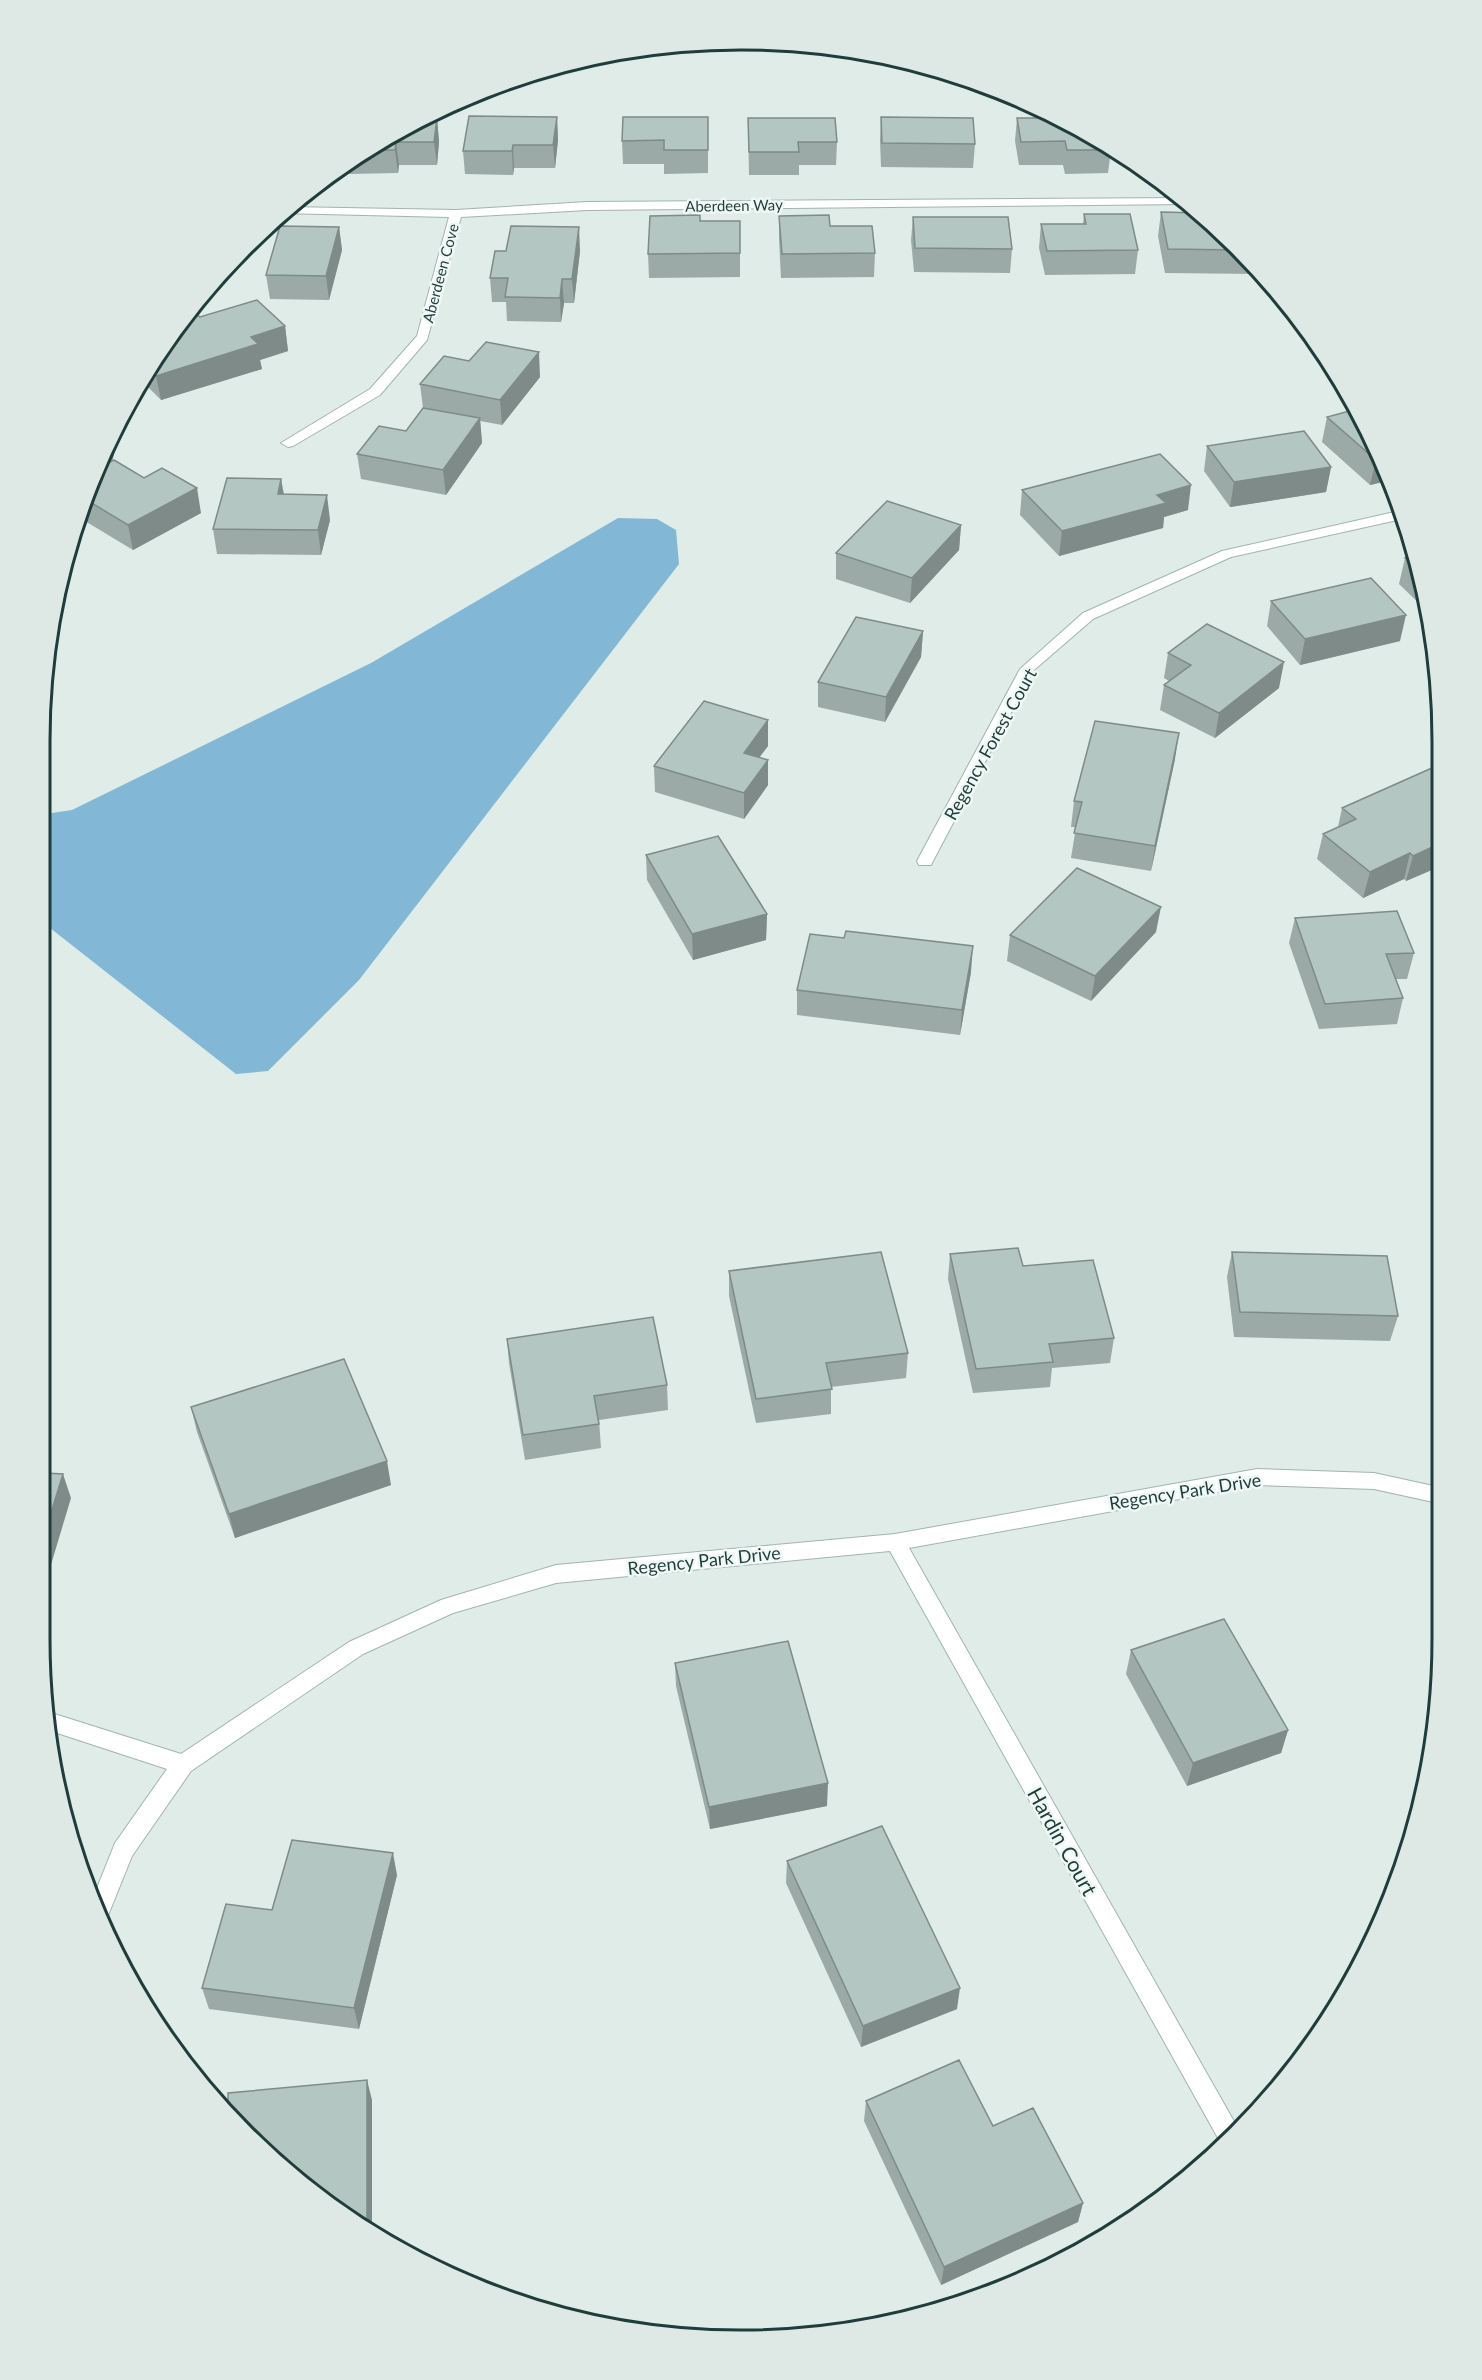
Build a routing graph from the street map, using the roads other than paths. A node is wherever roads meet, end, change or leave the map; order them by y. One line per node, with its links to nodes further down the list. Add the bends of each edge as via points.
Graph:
1 (1173, 201): 3 (street, Aberdeen Way, via 587,206)
2 (298, 210): 3 (street, Aberdeen Way)
3 (456, 214): 4 (street, Aberdeen Cove, via 423,337 375,392)
4 (288, 442)
5 (1395, 516): 6 (street, Regency Forest Court, via 1227,554 1088,616 1027,669)
6 (925, 861)
7 (1432, 1494): 8 (street, Regency Park Drive, via 1374,1481 1257,1477)
8 (896, 1542): 10 (street, Regency Park Drive, via 556,1574 448,1606 356,1648); 12 (street, Hardin Court)
9 (54, 1723): 10 (street)
10 (183, 1764): 11 (street, Regency Park Drive, via 123,1850)
11 (102, 1904)
12 (1227, 2131)

